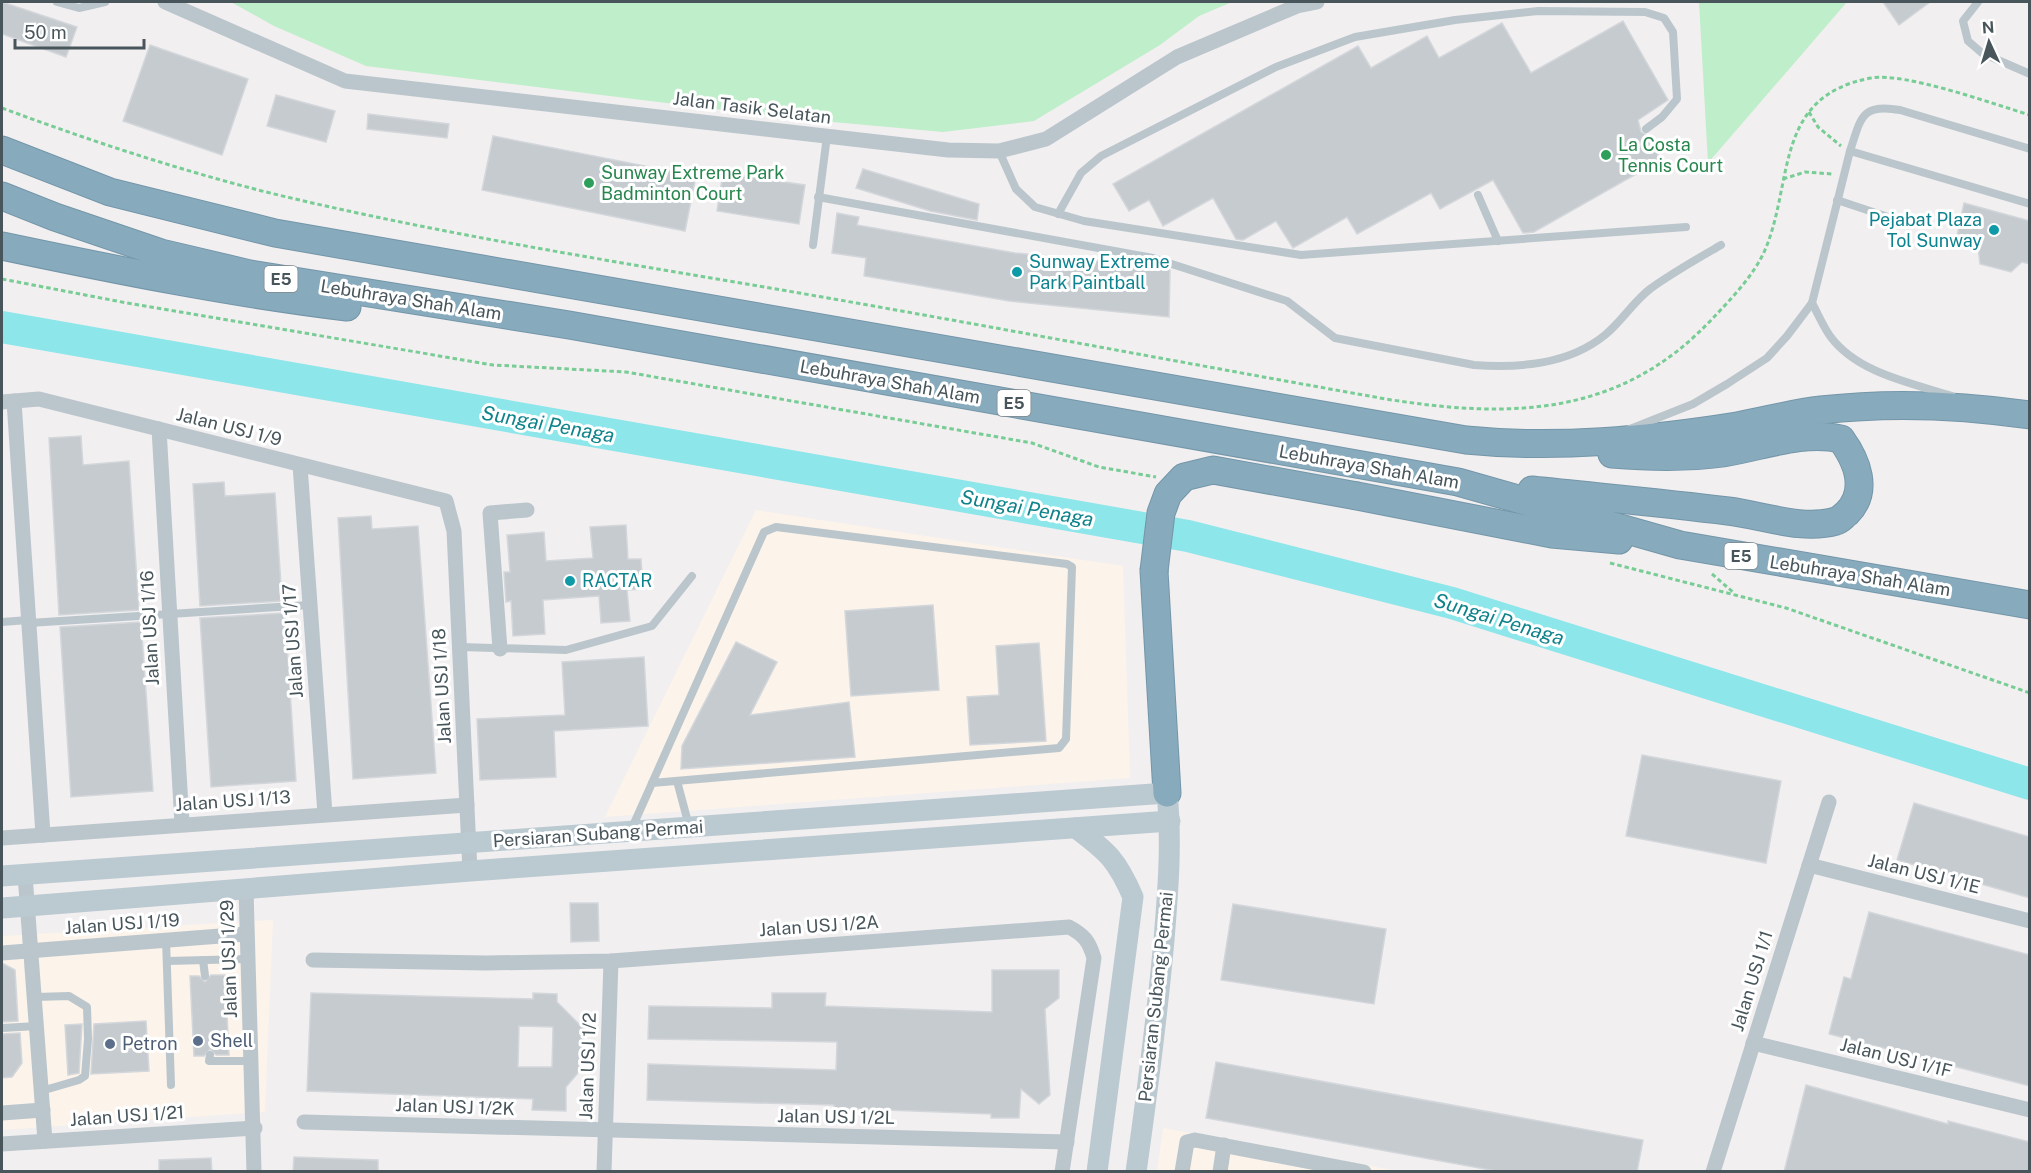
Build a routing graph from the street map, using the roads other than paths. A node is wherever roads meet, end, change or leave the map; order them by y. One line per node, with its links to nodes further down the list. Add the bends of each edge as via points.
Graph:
1 (57, 2): 2 (lane, via 79,8)
2 (105, 2)
3 (165, 2): 8 (street, Jalan Tasik Selatan, via 345,81)
4 (1317, 2): 11 (street, Jalan Tasik Selatan, via 1297,6 1177,57 1046,139)
5 (1978, 2): 6 (lane, via 1963,21 1968,41 1982,52)
6 (2030, 74)
7 (1646, 129): 18 (lane, via 1677,99 1673,32 1664,18 1645,12 1538,10 1455,20 1355,37 1276,67 1101,156 1081,174)
8 (827, 136): 11 (street, Jalan Tasik Selatan, via 948,150); 15 (lane)
9 (2030, 149): 12 (lane, via 1880,107 1863,116)
10 (2, 150): 31 (highway, E5, via 110,192 275,233 1413,431)
11 (999, 151): 18 (lane, via 1016,189 1035,207)
12 (1850, 151): 16 (lane); 17 (lane)
13 (1478, 195): 21 (lane)
14 (2, 196): 26 (highway, Lebuhraya Shah Alam / E5, via 161,253 250,274)
15 (818, 197): 22 (lane); 23 (lane, via 1152,258 1287,301 1335,338 1474,365 1546,363 1573,354 1605,335 1651,288)
16 (1837, 200): 19 (lane); 25 (lane)
17 (2030, 204)
18 (1058, 214): 21 (lane, via 1301,255)
19 (1909, 224)
20 (1686, 228): 21 (lane)
21 (1498, 241)
22 (813, 245)
23 (1721, 245)
24 (2, 246): 26 (highway, via 279,299 388,312)
25 (1812, 303): 28 (lane, via 1831,337 1854,359 1894,378); 30 (lane, via 1767,358 1728,384 1693,404)
26 (569, 325): 33 (highway, Lebuhraya Shah Alam / E5)
27 (8, 401): 29 (street, Jalan USJ 1/9, via 39,399); 41 (street)
28 (2017, 413): 30 (highway, E5, via 1878,406 1820,410 1654,438)
29 (159, 429): 32 (street, Jalan USJ 1/9); 40 (street, Jalan USJ 1/16)
30 (1598, 441): 31 (highway, E5)
31 (1515, 445): 33 (highway, via 1659,458 1721,453 1823,435 1841,439 1851,453 1860,494 1838,521 1808,524 1731,511)
32 (300, 465): 34 (street, Jalan USJ 1/9); 38 (street, Jalan USJ 1/17)
33 (1458, 482): 36 (highway, Lebuhraya Shah Alam / E5)
34 (446, 501): 43 (street, Jalan USJ 1/18, via 454,531)
35 (527, 510): 44 (street, via 490,513)
36 (1680, 546): 39 (highway, Lebuhraya Shah Alam / E5); 47 (highway, bridge, via 1552,534 1213,470 1184,477 1168,494 1161,513 1154,571)
37 (692, 576): 44 (lane, via 652,626 566,650)
38 (310, 604): 40 (lane); 50 (street, Jalan USJ 1/17)
39 (2030, 605)
40 (169, 614): 41 (lane); 52 (street, Jalan USJ 1/16)
41 (28, 621): 42 (lane); 56 (street)
42 (2, 622)
43 (460, 647): 44 (lane); 49 (street, Jalan USJ 1/18)
44 (500, 649)
45 (677, 781): 46 (lane); 46 (lane, via 1059,748 1066,739 1072,567 769,529 764,532); 53 (lane)
46 (651, 783): 55 (lane)
47 (1167, 794): 51 (main road, Persiaran Subang Permai); 53 (main road, Persiaran Subang Permai)
48 (1829, 802): 59 (street, Jalan USJ 1/1)
49 (467, 805): 50 (street, Jalan USJ 1/13); 58 (street, Jalan USJ 1/18)
50 (325, 814): 52 (street, Jalan USJ 1/13)
51 (1170, 821): 54 (main road, Persiaran Subang Permai); 99 (main road, Persiaran Subang Permai, via 1156,1029)
52 (182, 824): 56 (street, Jalan USJ 1/13)
53 (690, 828): 55 (main road, Persiaran Subang Permai)
54 (1077, 828): 60 (main road, Persiaran Subang Permai); 98 (main road, Persiaran Subang Permai, via 1107,851 1121,868 1133,897)
55 (630, 832): 58 (main road, Persiaran Subang Permai)
56 (43, 835): 57 (street, Jalan USJ 1/13)
57 (2, 838)
58 (468, 843): 60 (street, Jalan USJ 1/18); 61 (main road, Persiaran Subang Permai)
59 (1809, 865): 66 (street, Jalan USJ 1/1E); 80 (street, Jalan USJ 1/1)
60 (470, 871): 63 (main road, Persiaran Subang Permai)
61 (26, 875): 62 (main road, Persiaran Subang Permai); 64 (street)
62 (2, 876)
63 (246, 889): 64 (main road, Persiaran Subang Permai); 67 (street, Jalan USJ 1/29)
64 (28, 906): 65 (main road, Persiaran Subang Permai); 69 (street)
65 (2, 908)
66 (2030, 921)
67 (246, 934): 68 (street, Jalan USJ 1/19); 71 (street, Jalan USJ 1/29)
68 (166, 940): 69 (street, Jalan USJ 1/19); 74 (lane)
69 (31, 951): 70 (street, Jalan USJ 1/19); 77 (street)
70 (2, 953)
71 (248, 959): 72 (lane); 82 (street, Jalan USJ 1/29)
72 (204, 960): 74 (lane); 76 (lane)
73 (313, 960): 75 (street, Jalan USJ 1/2A)
74 (167, 961): 83 (lane)
75 (611, 961): 90 (street, Jalan USJ 1/2); 92 (street, Jalan USJ 1/2A, via 1069,927 1086,938 1094,958)
76 (205, 976)
77 (35, 997): 78 (street); 84 (lane, via 69,996 87,1007 84,1076)
78 (37, 1026): 79 (lane); 84 (street)
79 (2, 1028)
80 (1753, 1043): 86 (street, Jalan USJ 1/1F); 103 (street, Jalan USJ 1/1)
81 (210, 1055): 82 (lane, via 209,1061)
82 (253, 1061): 89 (street, Jalan USJ 1/29)
83 (171, 1085)
84 (41, 1091): 85 (street)
85 (43, 1110): 87 (street); 91 (street)
86 (2030, 1110)
87 (2, 1113)
88 (304, 1122): 90 (street, Jalan USJ 1/2K)
89 (255, 1128): 91 (street, Jalan USJ 1/21); 95 (street, Jalan USJ 1/29)
90 (605, 1131): 92 (street, Jalan USJ 1/2L); 96 (street, Jalan USJ 1/2)
91 (45, 1141): 93 (street, Jalan USJ 1/21)
92 (1066, 1142): 97 (street, Jalan USJ 1/2A)
93 (2, 1144)
94 (1224, 1145): 100 (street, via 1187,1142); 101 (street); 102 (street)
95 (254, 1172)
96 (604, 1172)
97 (1062, 1172)
98 (1097, 1172)
99 (1136, 1172)
100 (1182, 1172)
101 (1220, 1172)
102 (1365, 1172)
103 (1713, 1172)

